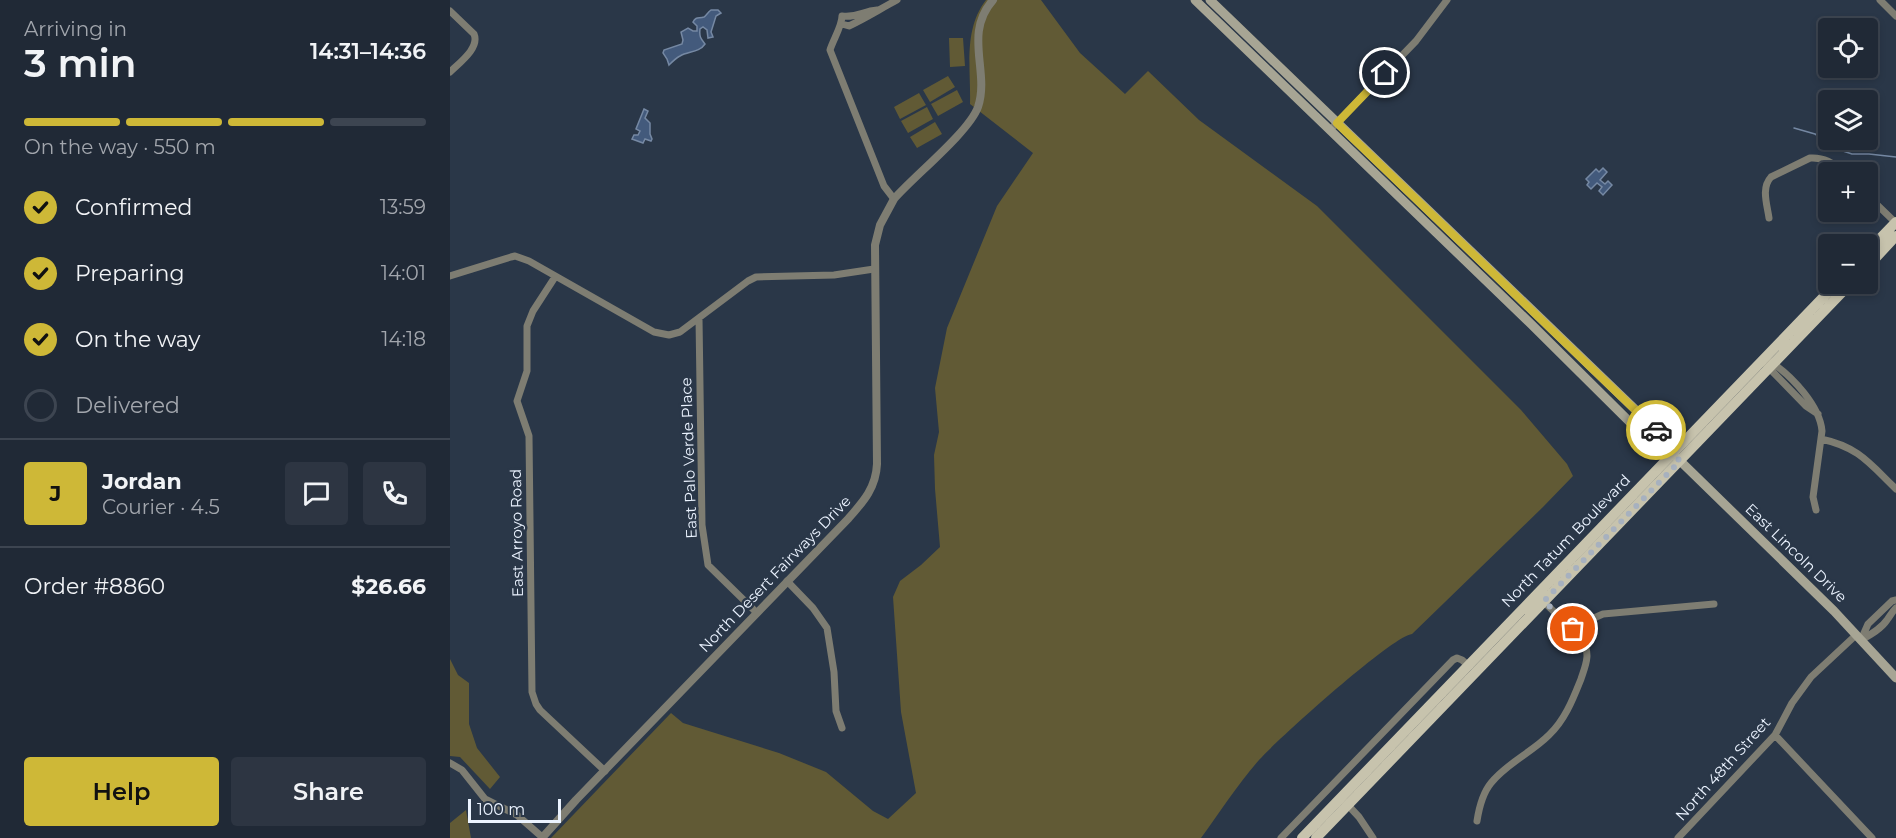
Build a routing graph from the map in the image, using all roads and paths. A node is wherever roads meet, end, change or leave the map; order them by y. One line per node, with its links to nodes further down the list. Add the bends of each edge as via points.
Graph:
1 (897, 0): 12 (street, via 849,26 842,20 830,50 884,186)
2 (993, 0): 12 (street, North Desert Fairways Drive, via 978,36 980,93 975,114)
3 (1195, 0): 10 (main road, East Lincoln Drive)
4 (1210, 0): 10 (main road, East Lincoln Drive)
5 (1447, 0): 10 (street, via 1416,41)
6 (1880, 0): 8 (street)
7 (450, 11): 9 (street, via 477,40)
8 (1896, 16)
9 (450, 72)
10 (1334, 127): 27 (main road, East Lincoln Drive, via 1658,450)
11 (1830, 162): 14 (street, via 1810,158 1771,177 1765,189)
12 (894, 199): 19 (street, North Desert Fairways Drive, via 877,236)
13 (1878, 206): 15 (street)
14 (1769, 218)
15 (1896, 223): 17 (main road)
16 (1896, 236): 18 (main road)
17 (1878, 242)
18 (1878, 255)
19 (874, 269): 24 (street, via 834,275 756,277); 30 (street, North Desert Fairways Drive, via 874,482 864,501)
20 (450, 276): 21 (street, via 515,256)
21 (555, 277): 24 (street, via 659,334 680,332); 44 (street, East Arroyo Road, via 528,320 527,371 517,401 529,436 532,692 540,710)
22 (1828, 294): 25 (main road, North Tatum Boulevard)
23 (1840, 294): 25 (main road, North Tatum Boulevard)
24 (699, 318): 36 (street, East Palo Verde Place, via 702,525 708,565)
25 (1768, 364): 26 (street, via 1818,414); 27 (main road, North Tatum Boulevard)
26 (1821, 440): 28 (street, via 1847,446); 29 (street)
27 (1676, 457): 31 (main road, North Tatum Boulevard); 38 (main road, East Lincoln Drive)
28 (1896, 489)
29 (1816, 510)
30 (788, 581): 36 (street, North Desert Fairways Drive); 41 (street, via 827,628 836,711)
31 (1540, 598): 37 (street); 39 (main road, North Tatum Boulevard)
32 (1896, 600): 35 (street, North 48th Street)
33 (1714, 604): 37 (street, via 1603,614)
34 (1896, 608): 35 (street, North 48th Street)
35 (1886, 612): 38 (street, North 48th Street, via 1888,619 1875,632)
36 (757, 613): 44 (street, North Desert Fairways Drive)
37 (1578, 634): 46 (street, via 1586,646 1587,661 1564,716 1547,737 1500,772 1484,793)
38 (1858, 637): 40 (main road, East Lincoln Drive); 42 (street, North 48th Street, via 1811,677)
39 (1472, 669): 45 (main road, North Tatum Boulevard); 48 (street, via 1457,658 1453,660)
40 (1896, 678)
41 (843, 728)
42 (1775, 735): 52 (street, North 48th Street); 53 (street)
43 (450, 763): 47 (street, North Desert Fairways Drive, via 462,770 485,799 517,815)
44 (605, 771): 47 (street, North Desert Fairways Drive)
45 (1344, 801): 49 (main road, North Tatum Boulevard); 50 (main road, North Tatum Boulevard); 51 (street)
46 (1477, 821)
47 (542, 838)
48 (1281, 838)
49 (1302, 838)
50 (1316, 838)
51 (1373, 838)
52 (1678, 838)
53 (1872, 838)

